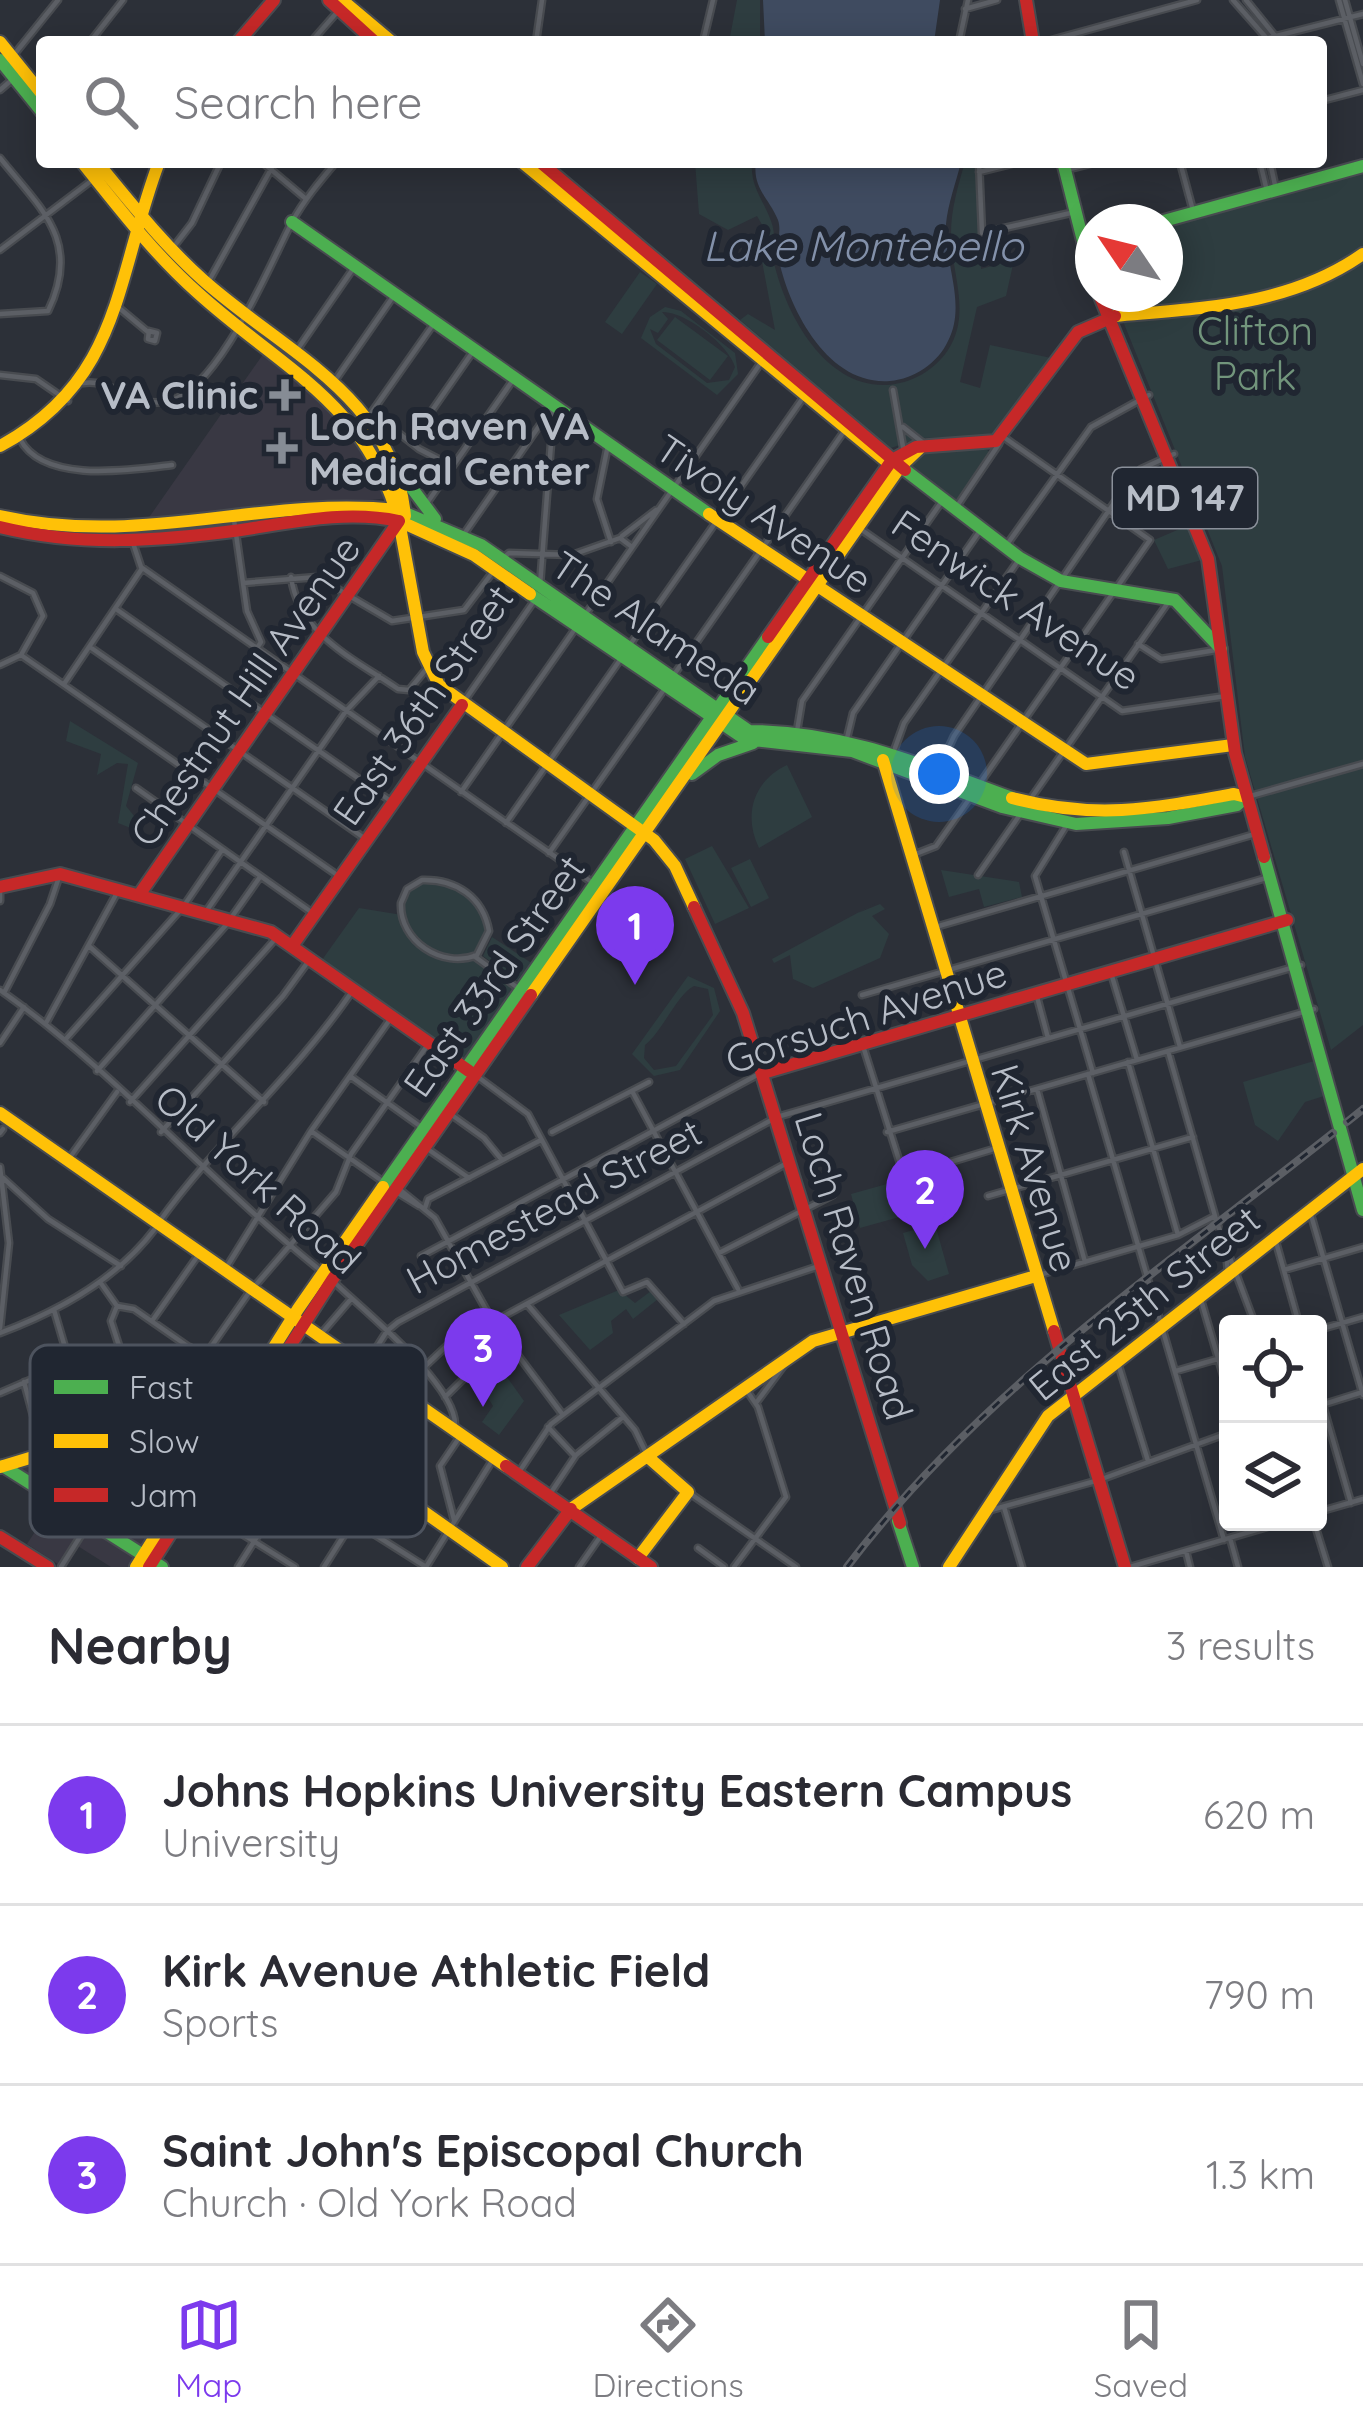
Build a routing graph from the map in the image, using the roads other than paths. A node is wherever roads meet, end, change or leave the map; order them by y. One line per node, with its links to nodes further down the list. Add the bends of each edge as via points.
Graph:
1 (58, 0): 30 (street)
2 (123, 0): 17 (street)
3 (274, 0): 18 (main road)
4 (542, 0): 21 (street)
5 (713, 0): 22 (street)
6 (968, 0): 14 (street)
7 (997, 0): 14 (street)
8 (1026, 0): 24 (main road)
9 (1197, 0): 25 (street)
10 (1233, 0): 26 (street)
11 (1246, 0): 27 (street)
12 (1342, 0): 16 (street)
13 (339, 3): 19 (street); 20 (main road)
14 (965, 9): 23 (street)
15 (1363, 14): 16 (street)
16 (1347, 18): 28 (street); 31 (street); 33 (street)
17 (95, 36)
18 (243, 36)
19 (315, 36)
20 (375, 36)
21 (537, 36)
22 (704, 36)
23 (960, 36)
24 (1032, 36)
25 (1066, 36)
26 (1265, 36)
27 (1276, 36)
28 (1289, 36)
29 (0, 42): 30 (main road)
30 (5, 60): 32 (main road)
31 (1363, 64)
32 (19, 74): 34 (main road); 35 (street); 37 (main road)
33 (1363, 87): 36 (street)
34 (36, 89)
35 (0, 90)
36 (1327, 99)
37 (36, 102)
38 (0, 158): 59 (street)
39 (1363, 166): 54 (main road)
40 (157, 168): 60 (main road)
41 (218, 168): 62 (street)
42 (271, 168): 66 (street)
43 (275, 168): 55 (street)
44 (331, 168): 55 (street)
45 (535, 168): 77 (main road)
46 (979, 168): 53 (street)
47 (995, 168): 53 (street)
48 (1064, 168): 56 (main road)
49 (1182, 168): 57 (street)
50 (1262, 168): 54 (street)
51 (1270, 168): 54 (street)
52 (99, 170): 59 (street); 60 (main road)
53 (979, 172): 56 (street, via 982,233)
54 (1272, 192): 57 (main road)
55 (306, 199): 61 (street)
56 (1075, 212)
57 (1194, 213): 58 (main road)
58 (1183, 216)
59 (47, 217): 63 (street); 70 (street, via 62,251 51,308)
60 (137, 221): 62 (main road); 68 (main road); 72 (main road)
61 (292, 222): 65 (main road, Tivoly Avenue); 72 (street)
62 (171, 249): 66 (main road)
63 (0, 250)
64 (1363, 254): 71 (main road, via 1280,293)
65 (356, 266): 67 (main road, Tivoly Avenue); 76 (street)
66 (207, 284): 72 (main road)
67 (395, 294): 73 (main road, Tivoly Avenue); 82 (street)
68 (118, 307): 74 (street); 78 (main road)
69 (1110, 312): 71 (main road, MD 147)
70 (0, 314)
71 (1112, 317): 86 (main road, MD 147); 92 (main road, via 1075,336)
72 (242, 319): 76 (main road); 81 (street, via 210,372 183,396 142,402)
73 (435, 322): 75 (main road, Tivoly Avenue); 89 (street)
74 (148, 332)
75 (474, 350): 80 (main road, Tivoly Avenue); 94 (street)
76 (293, 357): 82 (main road); 89 (main road)
77 (765, 357): 85 (main road); 106 (street)
78 (95, 366): 81 (street); 83 (main road)
79 (0, 375): 87 (street, via 36,379)
80 (514, 378): 88 (main road, Tivoly Avenue); 103 (street)
81 (100, 382): 83 (street)
82 (334, 382): 89 (main road)
83 (83, 383): 87 (main road)
84 (893, 391): 91 (street)
85 (807, 393): 90 (main road); 114 (street)
86 (1146, 396): 99 (main road, MD 147); 104 (street, via 1096,422)
87 (68, 400): 93 (main road)
88 (554, 405): 95 (main road, Tivoly Avenue); 120 (street); 127 (street, East 36th Street)
89 (364, 419): 94 (street); 96 (main road); 102 (main road)
90 (848, 426): 100 (main road); 126 (street)
91 (902, 426): 98 (street); 100 (street)
92 (1003, 436): 98 (main road, via 975,448); 104 (street); 107 (street)
93 (20, 437): 97 (main road); 101 (street, via 31,455 57,465)
94 (410, 442): 103 (street)
95 (609, 443): 106 (main road, Tivoly Avenue); 123 (street, via 596,499)
96 (369, 445): 105 (main road); 112 (main road, via 393,474)
97 (0, 446)
98 (930, 446): 100 (main road)
99 (1171, 455): 111 (street, via 1136,472); 147 (main road, MD 147, via 1208,560)
100 (898, 460): 107 (main road); 115 (main road, East 33rd Street)
101 (172, 465)
102 (397, 466): 110 (main road); 112 (main road, via 407,495)
103 (452, 466): 110 (street)
104 (1057, 474): 111 (street); 125 (street)
105 (393, 488): 108 (main road, via 391,500); 112 (main road)
106 (673, 488): 109 (street); 114 (main road, Tivoly Avenue)
107 (949, 504): 119 (main road); 128 (street)
108 (375, 506): 112 (main road, The Alameda); 116 (main road, The Alameda, via 337,505)
109 (660, 507): 122 (street); 124 (street)
110 (423, 508): 118 (main road)
111 (1108, 510): 134 (street); 138 (street, via 1150,540)
112 (402, 516): 116 (main road, The Alameda); 118 (main road, The Alameda); 140 (main road, Chestnut Hill Avenue); 145 (main road)
113 (0, 517): 121 (main road, The Alameda)
114 (718, 520): 126 (main road, Tivoly Avenue); 155 (street)
115 (854, 524): 128 (street, Fenwick Avenue); 136 (main road, East 33rd Street)
116 (235, 525): 121 (main road, The Alameda); 135 (street)
117 (0, 527): 121 (main road, The Alameda, via 58,539)
118 (436, 528): 120 (main road, The Alameda); 130 (main road, The Alameda)
119 (981, 529): 125 (main road); 137 (street)
120 (464, 534): 130 (main road, The Alameda)
121 (132, 537): 131 (street)
122 (620, 538): 123 (street); 124 (street)
123 (611, 542): 127 (street)
124 (632, 547): 146 (street)
125 (1005, 547): 129 (main road)
126 (761, 550): 136 (main road, Tivoly Avenue); 163 (street)
127 (543, 556): 130 (street, via 509,553); 139 (street, East 36th Street)
128 (902, 558): 137 (street, Fenwick Avenue); 144 (street)
129 (1020, 558): 134 (main road); 143 (street)
130 (499, 564): 139 (main road, The Alameda); 145 (street, via 464,610)
131 (141, 567): 142 (street); 153 (street)
132 (0, 576): 156 (street, via 33,592 43,611)
133 (291, 577): 135 (street); 140 (street, via 322,578); 148 (street, via 298,610)
134 (1061, 581): 138 (main road); 149 (street)
135 (243, 583): 153 (street)
136 (811, 585): 144 (main road, Tivoly Avenue); 171 (main road, East 33rd Street)
137 (942, 586): 143 (street, Fenwick Avenue); 150 (street)
138 (1116, 589): 141 (main road); 160 (street)
139 (538, 591): 146 (main road, The Alameda); 168 (street, East 36th Street)
140 (348, 595): 145 (street, via 388,621); 148 (main road, Chestnut Hill Avenue)
141 (1171, 598): 147 (main road); 151 (street)
142 (116, 609): 152 (street); 170 (street)
143 (981, 614): 149 (street, Fenwick Avenue); 159 (street)
144 (861, 617): 150 (main road, Tivoly Avenue); 174 (street, via 802,701)
145 (418, 619): 158 (main road)
146 (580, 621): 155 (main road, The Alameda); 173 (street)
147 (1210, 627): 154 (main road); 154 (main road)
148 (320, 635): 161 (main road, Chestnut Hill Avenue); 162 (street)
149 (1021, 641): 160 (street, Fenwick Avenue); 165 (street)
150 (902, 643): 159 (main road, Tivoly Avenue); 177 (street, via 853,713)
151 (1138, 644): 154 (street, via 1161,658); 167 (street)
152 (91, 647): 164 (street); 180 (street)
153 (257, 648): 161 (street)
154 (1221, 650): 166 (main road)
155 (625, 652): 163 (main road, The Alameda); 182 (street)
156 (21, 655): 157 (street); 164 (street)
157 (0, 665)
158 (428, 668): 162 (street, via 406,691); 168 (main road, Loch Raven Road)
159 (942, 669): 165 (main road, Tivoly Avenue); 184 (street, via 902,726)
160 (1060, 669): 167 (street, Fenwick Avenue); 172 (street)
161 (293, 674): 169 (street); 170 (main road, Chestnut Hill Avenue)
162 (380, 676): 169 (street)
163 (669, 682): 171 (main road, The Alameda); 192 (street)
164 (64, 684): 187 (street)
165 (983, 695): 172 (main road, Tivoly Avenue); 185 (street)
166 (1226, 696): 167 (street, Fenwick Avenue, via 1130,714); 176 (main road)
167 (1101, 698): 178 (street)
168 (462, 705): 173 (main road, Loch Raven Road); 181 (main road, East 36th Street)
169 (346, 711): 179 (street); 181 (street)
170 (266, 713): 179 (street); 180 (main road, Chestnut Hill Avenue)
171 (719, 718): 174 (main road, The Alameda); 175 (main road, The Alameda); 191 (main road, East 33rd Street); 200 (main road, East 33rd Street)
172 (1024, 721): 178 (main road, Tivoly Avenue); 189 (street)
173 (502, 733): 182 (main road, Loch Raven Road); 190 (street)
174 (797, 736): 175 (main road, The Alameda); 177 (main road, The Alameda)
175 (754, 742): 191 (main road, via 713,758)
176 (1233, 745): 178 (main road, Tivoly Avenue, via 1104,765); 193 (main road)
177 (849, 747): 184 (main road, The Alameda); 184 (main road, The Alameda, via 872,745)
178 (1065, 749): 195 (street)
179 (319, 750): 188 (street); 194 (street)
180 (240, 751): 187 (main road, Chestnut Hill Avenue); 188 (street)
181 (421, 764): 190 (street); 194 (main road, East 36th Street)
182 (547, 764): 192 (main road, Loch Raven Road); 197 (street)
183 (1363, 764): 193 (street)
184 (886, 766): 185 (main road, The Alameda); 206 (main road, Kirk Avenue)
185 (937, 773): 189 (main road, The Alameda)
186 (136, 788): 199 (street)
187 (214, 788): 198 (street); 199 (main road, Chestnut Hill Avenue)
188 (292, 788): 198 (street); 202 (street)
189 (976, 790): 195 (main road, The Alameda); 206 (street, via 936,846)
190 (461, 791): 197 (street)
191 (674, 792): 200 (main road, East 33rd Street)
192 (590, 794): 200 (main road, Loch Raven Road); 205 (street)
193 (1246, 797): 196 (main road, The Alameda, via 1133,823); 201 (main road)
194 (393, 802): 202 (main road, East 36th Street)
195 (1024, 809): 196 (main road, The Alameda); 210 (street)
196 (1071, 818): 218 (street, via 1035,873)
197 (506, 823): 205 (street)
198 (266, 825): 207 (street); 212 (street)
199 (188, 826): 203 (street); 217 (main road, Chestnut Hill Avenue)
200 (640, 830): 214 (main road, East 33rd Street); 267 (main road, Loch Raven Road, via 664,850 686,888)
201 (1257, 834): 208 (street); 213 (main road)
202 (367, 840): 212 (main road, East 36th Street)
203 (222, 850): 207 (street); 220 (street)
204 (1124, 852): 208 (street)
205 (549, 853): 214 (street)
206 (909, 856): 226 (main road, Kirk Avenue)
207 (240, 863): 211 (street); 221 (street)
208 (1129, 871): 218 (street); 222 (street)
209 (60, 874): 215 (main road, via 31,875); 216 (main road); 240 (street)
210 (978, 875)
211 (260, 877): 223 (street); 224 (street)
212 (340, 877): 224 (main road, East 36th Street)
213 (1271, 877): 222 (street); 225 (main road)
214 (600, 888): 241 (main road, East 33rd Street)
215 (0, 889): 219 (street)
216 (119, 890): 217 (main road); 230 (street, Chestnut Hill Avenue)
217 (139, 895): 220 (main road)
218 (1041, 896): 226 (street); 228 (street)
219 (0, 901)
220 (183, 907): 221 (main road); 237 (street)
221 (206, 913): 223 (main road)
222 (1142, 914): 228 (street); 233 (street)
223 (230, 920): 227 (main road); 245 (street)
224 (310, 920): 227 (main road); 229 (main road, East 36th Street)
225 (1284, 921): 233 (main road, Gorsuch Avenue); 234 (main road)
226 (932, 928): 235 (main road, Kirk Avenue)
227 (278, 936): 229 (main road); 253 (street)
228 (1054, 940): 235 (street); 238 (street)
229 (292, 946): 232 (main road)
230 (89, 947): 237 (street); 251 (street, Chestnut Hill Avenue)
231 (474, 956): 231 (street, via 489,931 476,900 441,881 407,889 400,912 416,941 447,958); 241 (street)
232 (310, 958): 239 (main road); 264 (street)
233 (1154, 959): 236 (main road, Gorsuch Avenue); 244 (street)
234 (1297, 966): 244 (street, Homestead Street); 247 (main road)
235 (945, 971): 243 (street); 249 (main road, Kirk Avenue)
236 (1110, 972): 238 (main road, Gorsuch Avenue); 250 (street)
237 (122, 976): 245 (street); 255 (street)
238 (1067, 984): 242 (main road, Gorsuch Avenue); 252 (street)
239 (353, 989): 248 (main road); 276 (street)
240 (2, 991): 246 (street, Old York Road)
241 (526, 993): 266 (main road, East 33rd Street)
242 (1036, 994): 249 (main road, Gorsuch Avenue); 254 (street)
243 (862, 995)
244 (1168, 1004): 250 (street, Homestead Street); 259 (street)
245 (155, 1006): 253 (street); 265 (street)
246 (24, 1007): 251 (street, Old York Road); 256 (street)
247 (1310, 1010): 259 (street); 300 (main road)
248 (392, 1016): 257 (main road); 269 (street)
249 (958, 1016): 258 (main road, Gorsuch Avenue); 262 (main road, Kirk Avenue)
250 (1124, 1016): 252 (street, Homestead Street); 261 (street)
251 (46, 1023): 255 (street, Old York Road)
252 (1079, 1029): 254 (street, Homestead Street); 268 (street)
253 (189, 1036): 264 (street); 275 (street)
254 (1048, 1038): 262 (street, Homestead Street)
255 (65, 1040): 265 (street, Old York Road)
256 (0, 1043)
257 (429, 1043): 266 (main road); 277 (street)
258 (862, 1044): 267 (main road, Gorsuch Avenue); 271 (street)
259 (1180, 1047): 260 (street)
260 (1168, 1051): 261 (street); 288 (street)
261 (1137, 1060): 263 (street)
262 (970, 1061): 271 (street, Homestead Street); 278 (main road, Kirk Avenue)
263 (1128, 1062): 268 (street); 291 (street)
264 (222, 1064): 276 (street); 284 (street)
265 (98, 1071): 273 (street, Old York Road)
266 (471, 1072): 280 (main road, East 33rd Street); 287 (main road, East 33rd Street); 289 (street, via 521,1106)
267 (763, 1073): 281 (main road, Loch Raven Road); 282 (street, Gorsuch Avenue)
268 (1091, 1073): 272 (street); 295 (street)
269 (350, 1076): 277 (street); 283 (street)
270 (650, 1082): 274 (street)
271 (875, 1089): 281 (street, Homestead Street); 286 (street)
272 (1037, 1089): 278 (street); 301 (street)
273 (118, 1091): 275 (street, Old York Road); 293 (street)
274 (632, 1091): 282 (street); 285 (street)
275 (130, 1102): 284 (street, Old York Road)
276 (263, 1102): 298 (street)
277 (387, 1102): 287 (street); 292 (street)
278 (984, 1104): 286 (street); 290 (main road, Kirk Avenue)
279 (0, 1113): 293 (main road)
280 (448, 1113): 287 (main road, East 33rd Street); 294 (street)
281 (777, 1117): 296 (main road, Loch Raven Road); 299 (street, Homestead Street)
282 (653, 1130): 299 (street); 304 (street, Gorsuch Avenue)
283 (311, 1131): 292 (street); 315 (street)
284 (161, 1132): 298 (street, Old York Road)
285 (552, 1132)
286 (887, 1132): 290 (street, via 904,1176)
287 (428, 1137): 303 (street); 305 (main road, East 33rd Street)
288 (1192, 1137): 291 (street); 314 (street)
289 (541, 1139): 294 (street); 304 (street)
290 (997, 1148): 306 (main road, Kirk Avenue)
291 (1153, 1149): 295 (street); 318 (street)
292 (350, 1158): 305 (street); 322 (street, via 336,1192)
293 (68, 1160): 317 (main road)
294 (502, 1160): 303 (street)
295 (1114, 1160): 301 (street); 321 (street)
296 (791, 1161): 309 (main road, Loch Raven Road); 313 (street)
297 (0, 1167): 302 (street)
298 (201, 1169): 315 (street, Old York Road); 317 (street)
299 (675, 1172): 313 (street); 316 (street, Homestead Street)
300 (1358, 1172): 311 (main road, East 25th Street); 312 (main road)
301 (1061, 1175): 306 (street); 330 (street)
302 (3, 1178): 332 (street, via 49,1220); 358 (street, via 9,1244)
303 (469, 1178): 310 (street)
304 (563, 1180): 316 (street); 320 (street, Gorsuch Avenue)
305 (391, 1186): 310 (street); 336 (main road, East 33rd Street)
306 (1010, 1190): 308 (street); 337 (main road, Kirk Avenue)
307 (833, 1195): 309 (street)
308 (988, 1196)
309 (806, 1204): 326 (street); 331 (main road, Loch Raven Road)
310 (425, 1208): 320 (street)
311 (1307, 1210): 319 (main road, East 25th Street); 328 (street)
312 (1363, 1210)
313 (697, 1212): 326 (street); 329 (street)
314 (1215, 1216): 318 (street); 325 (street)
315 (257, 1218): 322 (street, Old York Road); 334 (street)
316 (584, 1221): 329 (street); 339 (street, Homestead Street)
317 (156, 1226): 324 (main road); 332 (street)
318 (1178, 1235): 321 (street)
319 (1274, 1237): 333 (main road, East 25th Street); 335 (street)
320 (448, 1241): 327 (street, Gorsuch Avenue); 339 (street)
321 (1138, 1246): 330 (street); 356 (street)
322 (291, 1247): 336 (street, Old York Road); 340 (street)
323 (1363, 1247): 328 (street)
324 (201, 1251): 334 (main road); 352 (street)
325 (1226, 1251): 333 (street); 333 (street)
326 (719, 1252): 341 (street)
327 (421, 1256)
328 (1324, 1259): 335 (street); 354 (street)
329 (606, 1261): 344 (street); 355 (street, via 627,1294 647,1282)
330 (1085, 1262): 337 (street)
331 (824, 1264): 341 (street); 360 (main road, Loch Raven Road)
332 (121, 1266): 338 (street)
333 (1236, 1267): 342 (main road, East 25th Street); 348 (street)
334 (226, 1268): 340 (main road)
335 (1284, 1270): 349 (street)
336 (327, 1276): 343 (street, Old York Road); 351 (main road, East 33rd Street)
337 (1036, 1276): 360 (main road); 384 (main road, Kirk Avenue)
338 (100, 1282): 345 (street); 347 (street)
339 (470, 1282): 346 (street); 359 (street, Homestead Street)
340 (254, 1288): 351 (main road); 365 (street)
341 (738, 1289): 355 (street)
342 (1200, 1295): 356 (main road, East 25th Street); 372 (street)
343 (352, 1299): 359 (street, Old York Road); 361 (street)
344 (526, 1304): 353 (street); 381 (street)
345 (117, 1306): 352 (street); 363 (street)
346 (485, 1309): 353 (street); 375 (street)
347 (54, 1310): 358 (street); 362 (street)
348 (1252, 1315)
349 (1296, 1315)
350 (1363, 1317): 354 (street)
351 (298, 1318): 361 (main road); 366 (main road, East 33rd Street)
352 (152, 1321): 364 (street)
353 (494, 1322): 390 (street)
354 (1342, 1323): 357 (street); 383 (street)
355 (683, 1324): 381 (street)
356 (1161, 1326): 373 (main road, East 25th Street); 376 (street)
357 (1327, 1327)
358 (0, 1330)
359 (386, 1331): 368 (street); 369 (street, Old York Road)
360 (844, 1331): 371 (main road); 444 (main road, Loch Raven Road)
361 (321, 1334): 367 (main road)
362 (66, 1345)
363 (119, 1345)
364 (187, 1345)
365 (213, 1345)
366 (281, 1345)
367 (337, 1345)
368 (377, 1345)
369 (399, 1345)
370 (498, 1345): 385 (street)
371 (790, 1356): 380 (main road); 387 (street)
372 (1218, 1358): 374 (street); 376 (street)
373 (1118, 1360): 384 (main road, East 25th Street); 401 (street)
374 (1219, 1361)
375 (426, 1365)
376 (1174, 1371): 396 (street)
377 (426, 1374): 385 (street, Old York Road)
378 (30, 1380): 379 (street)
379 (24, 1382): 382 (street); 386 (street)
380 (745, 1388): 387 (street); 399 (main road)
381 (598, 1389): 390 (street); 391 (street)
382 (0, 1393)
383 (1363, 1394): 388 (street)
384 (1073, 1396): 404 (main road, Kirk Avenue); 409 (main road, East 25th Street, via 1040,1424)
385 (445, 1397): 394 (street, Old York Road)
386 (30, 1403)
387 (756, 1403): 425 (street, via 785,1498)
388 (1327, 1403)
389 (426, 1407): 394 (main road)
390 (563, 1414): 393 (street)
391 (623, 1417): 398 (street); 399 (street)
392 (1326, 1423): 410 (street)
393 (548, 1427): 398 (street); 403 (street)
394 (459, 1430): 397 (main road); 414 (street, via 440,1466)
395 (1219, 1436): 396 (street)
396 (1196, 1445): 401 (street); 426 (street)
397 (495, 1456): 403 (main road); 414 (street)
398 (574, 1456): 407 (street)
399 (648, 1456): 406 (main road); 412 (main road)
400 (30, 1457): 402 (main road)
401 (1148, 1461): 404 (street)
402 (1, 1466): 405 (main road)
403 (519, 1473): 407 (main road)
404 (1099, 1480): 409 (street); 447 (main road, Kirk Avenue)
405 (30, 1484)
406 (688, 1492): 425 (street); 431 (main road)
407 (550, 1494): 412 (main road)
408 (1363, 1499): 410 (street)
409 (1002, 1503): 445 (main road, East 25th Street, via 985,1511); 446 (street)
410 (1351, 1503): 413 (street)
411 (426, 1507): 414 (main road)
412 (571, 1509): 417 (main road); 439 (main road)
413 (1327, 1510)
414 (452, 1524): 437 (street); 438 (main road)
415 (1249, 1531): 426 (street)
416 (1317, 1531): 450 (street)
417 (603, 1533): 431 (main road); 440 (street)
418 (0, 1534): 432 (main road); 433 (street)
419 (80, 1537): 433 (street)
420 (112, 1537): 430 (main road)
421 (248, 1537): 427 (street)
422 (257, 1537): 427 (street)
423 (343, 1537): 436 (street)
424 (379, 1537): 437 (street)
425 (755, 1539): 442 (street); 443 (street)
426 (1227, 1539): 429 (street); 449 (street)
427 (254, 1541): 434 (street); 435 (street)
428 (698, 1548): 441 (street)
429 (1186, 1551): 447 (street); 448 (street)
430 (149, 1563)
431 (640, 1564)
432 (47, 1567)
433 (60, 1567)
434 (238, 1567)
435 (296, 1567)
436 (324, 1567)
437 (426, 1567)
438 (502, 1567)
439 (527, 1567)
440 (579, 1567)
441 (724, 1567)
442 (734, 1567)
443 (796, 1567)
444 (913, 1567)
445 (950, 1567)
446 (1022, 1567)
447 (1128, 1567)
448 (1190, 1567)
449 (1238, 1567)
450 (1328, 1567)

